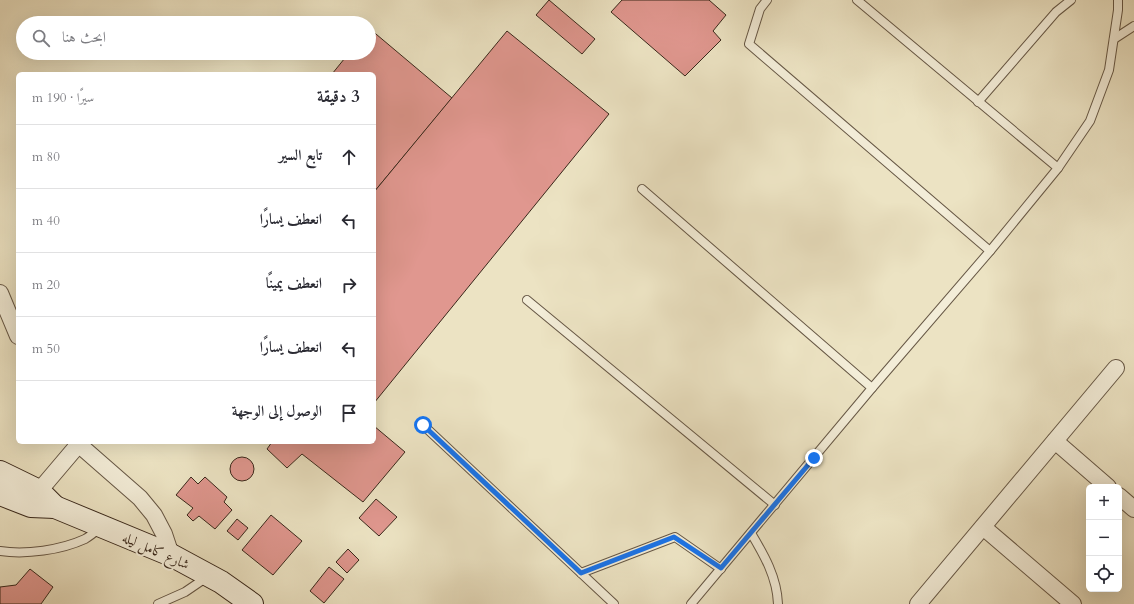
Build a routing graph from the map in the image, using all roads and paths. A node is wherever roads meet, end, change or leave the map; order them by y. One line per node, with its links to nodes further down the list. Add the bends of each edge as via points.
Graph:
1 (767, 0): 10 (lane, via 760,9 749,44)
2 (857, 0): 7 (lane)
3 (1071, 0): 7 (lane, via 1056,12)
4 (1118, 0): 6 (lane)
5 (1134, 26): 6 (lane)
6 (1114, 39): 8 (lane, via 1109,70 1090,121)
7 (978, 102): 8 (lane)
8 (1058, 168): 10 (lane)
9 (642, 189): 15 (lane)
10 (990, 251): 15 (lane)
11 (0, 293): 13 (street)
12 (527, 300): 24 (lane)
13 (16, 331)
14 (1116, 368): 17 (street)
15 (872, 388): 24 (lane)
16 (423, 425): 32 (lane)
17 (1055, 441): 20 (street); 27 (street)
18 (77, 444): 22 (street); 30 (street, via 140,498 154,515)
19 (0, 472): 22 (street, شارع كامل ليله)
20 (1105, 484)
21 (0, 494): 22 (street, شارع كامل ليله)
22 (35, 499): 26 (street, شارع كامل ليله)
23 (1122, 499): 25 (street)
24 (775, 505): 28 (lane)
25 (1134, 509)
26 (102, 527): 29 (lane, via 86,538 68,545 46,550); 30 (street, شارع كامل ليله)
27 (983, 527): 39 (street); 40 (street)
28 (751, 533): 31 (lane); 38 (lane, via 769,565)
29 (0, 551)
30 (171, 555): 33 (street, شارع كامل ليله)
31 (721, 568): 32 (lane, via 674,537); 37 (lane)
32 (581, 573): 36 (lane)
33 (210, 576): 34 (lane, via 186,592); 35 (street, شارع كامل ليله)
34 (158, 604)
35 (252, 604)
36 (614, 604)
37 (691, 604)
38 (778, 604)
39 (918, 604)
40 (1072, 604)

